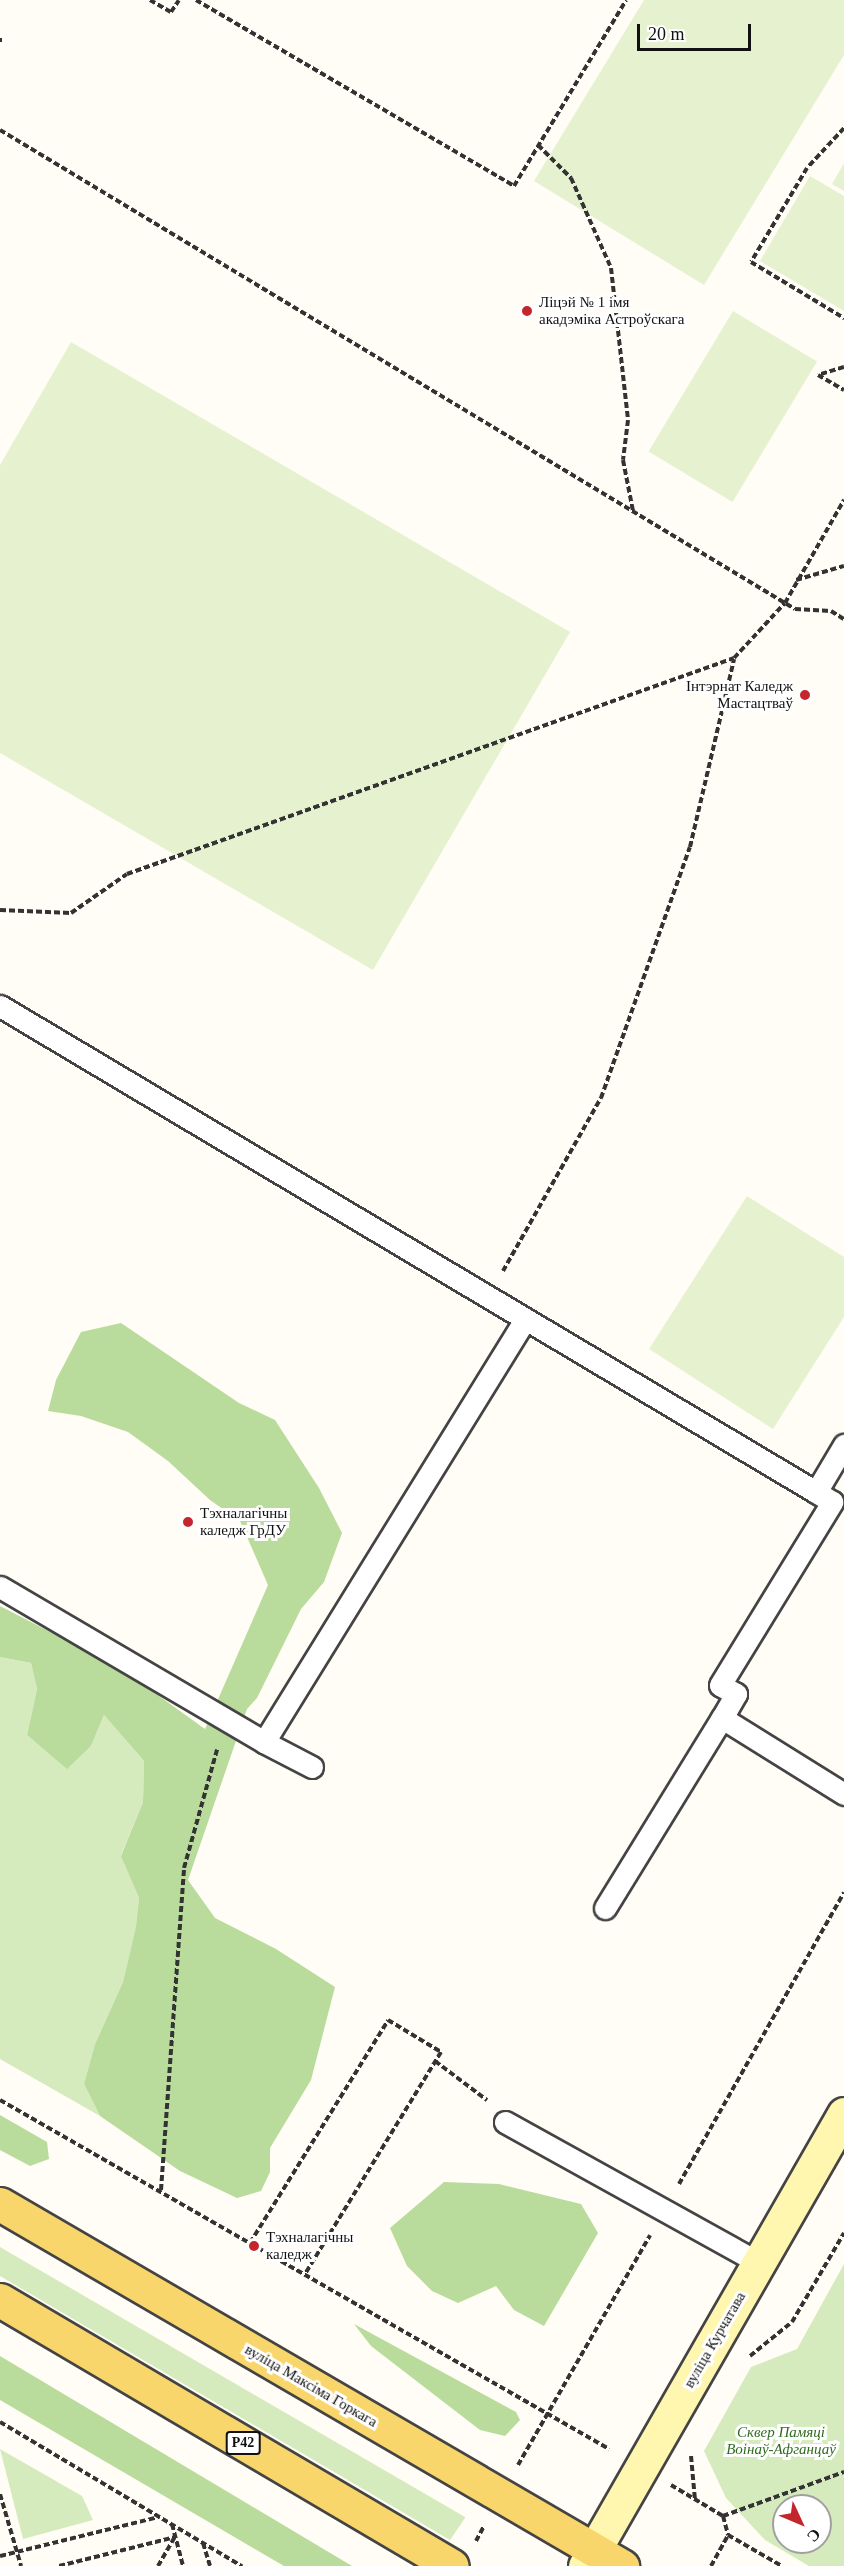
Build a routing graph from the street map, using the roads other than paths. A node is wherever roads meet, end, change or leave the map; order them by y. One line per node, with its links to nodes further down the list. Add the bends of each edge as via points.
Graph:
1 (0, 1006): 2 (lane)
2 (525, 1319): 4 (lane); 7 (lane)
3 (844, 1445): 4 (lane)
4 (816, 1492): 6 (lane, via 832,1502 720,1685 736,1694)
5 (0, 1587): 7 (lane)
6 (722, 1718): 9 (lane); 10 (lane)
7 (264, 1742): 8 (lane)
8 (312, 1767)
9 (844, 1794)
10 (605, 1908)
11 (844, 2114): 14 (main road, вуліца Курчатава)
12 (505, 2122): 14 (lane)
13 (0, 2204): 16 (main road, вуліца Максіма Горкага)
14 (759, 2263): 16 (main road, вуліца Курчатава)
15 (0, 2300): 17 (main road, Р42)
16 (590, 2558): 18 (main road, вуліца Максіма Горкага)
17 (461, 2559)
18 (622, 2566)

